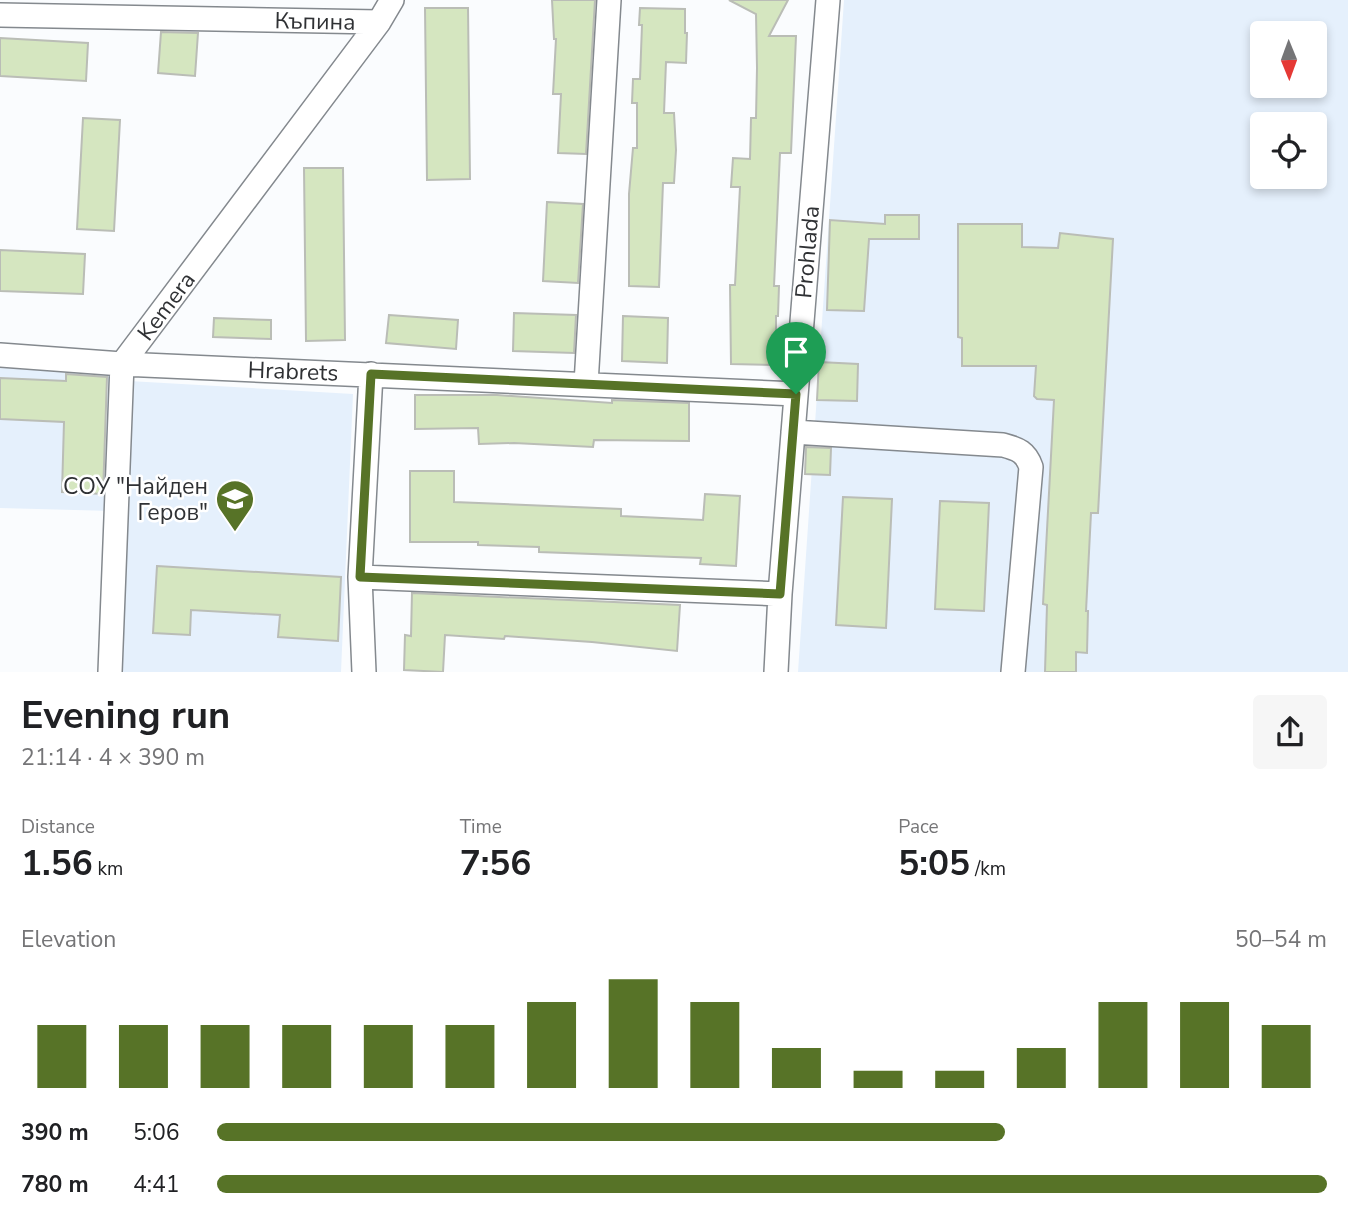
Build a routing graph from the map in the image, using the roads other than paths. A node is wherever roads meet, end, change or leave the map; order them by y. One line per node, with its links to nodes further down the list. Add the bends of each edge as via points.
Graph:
1 (392, 0): 5 (street, Kemera)
2 (609, 0): 9 (street)
3 (828, 0): 10 (street, Prohlada)
4 (0, 15): 5 (street, Къпина)
5 (379, 22): 7 (street, Kemera)
6 (0, 355): 7 (street, Hrabrets)
7 (122, 364): 8 (street, Hrabrets); 14 (street, Kemera)
8 (371, 374): 9 (street, Hrabrets); 12 (street)
9 (586, 384): 10 (street, Hrabrets)
10 (796, 394): 11 (street, Prohlada)
11 (793, 432): 13 (street, Prohlada); 17 (street, via 1003,445 1028,457 1031,467)
12 (360, 577): 13 (street); 15 (street)
13 (780, 594): 16 (street, Prohlada)
14 (110, 672)
15 (364, 672)
16 (776, 672)
17 (1013, 672)

